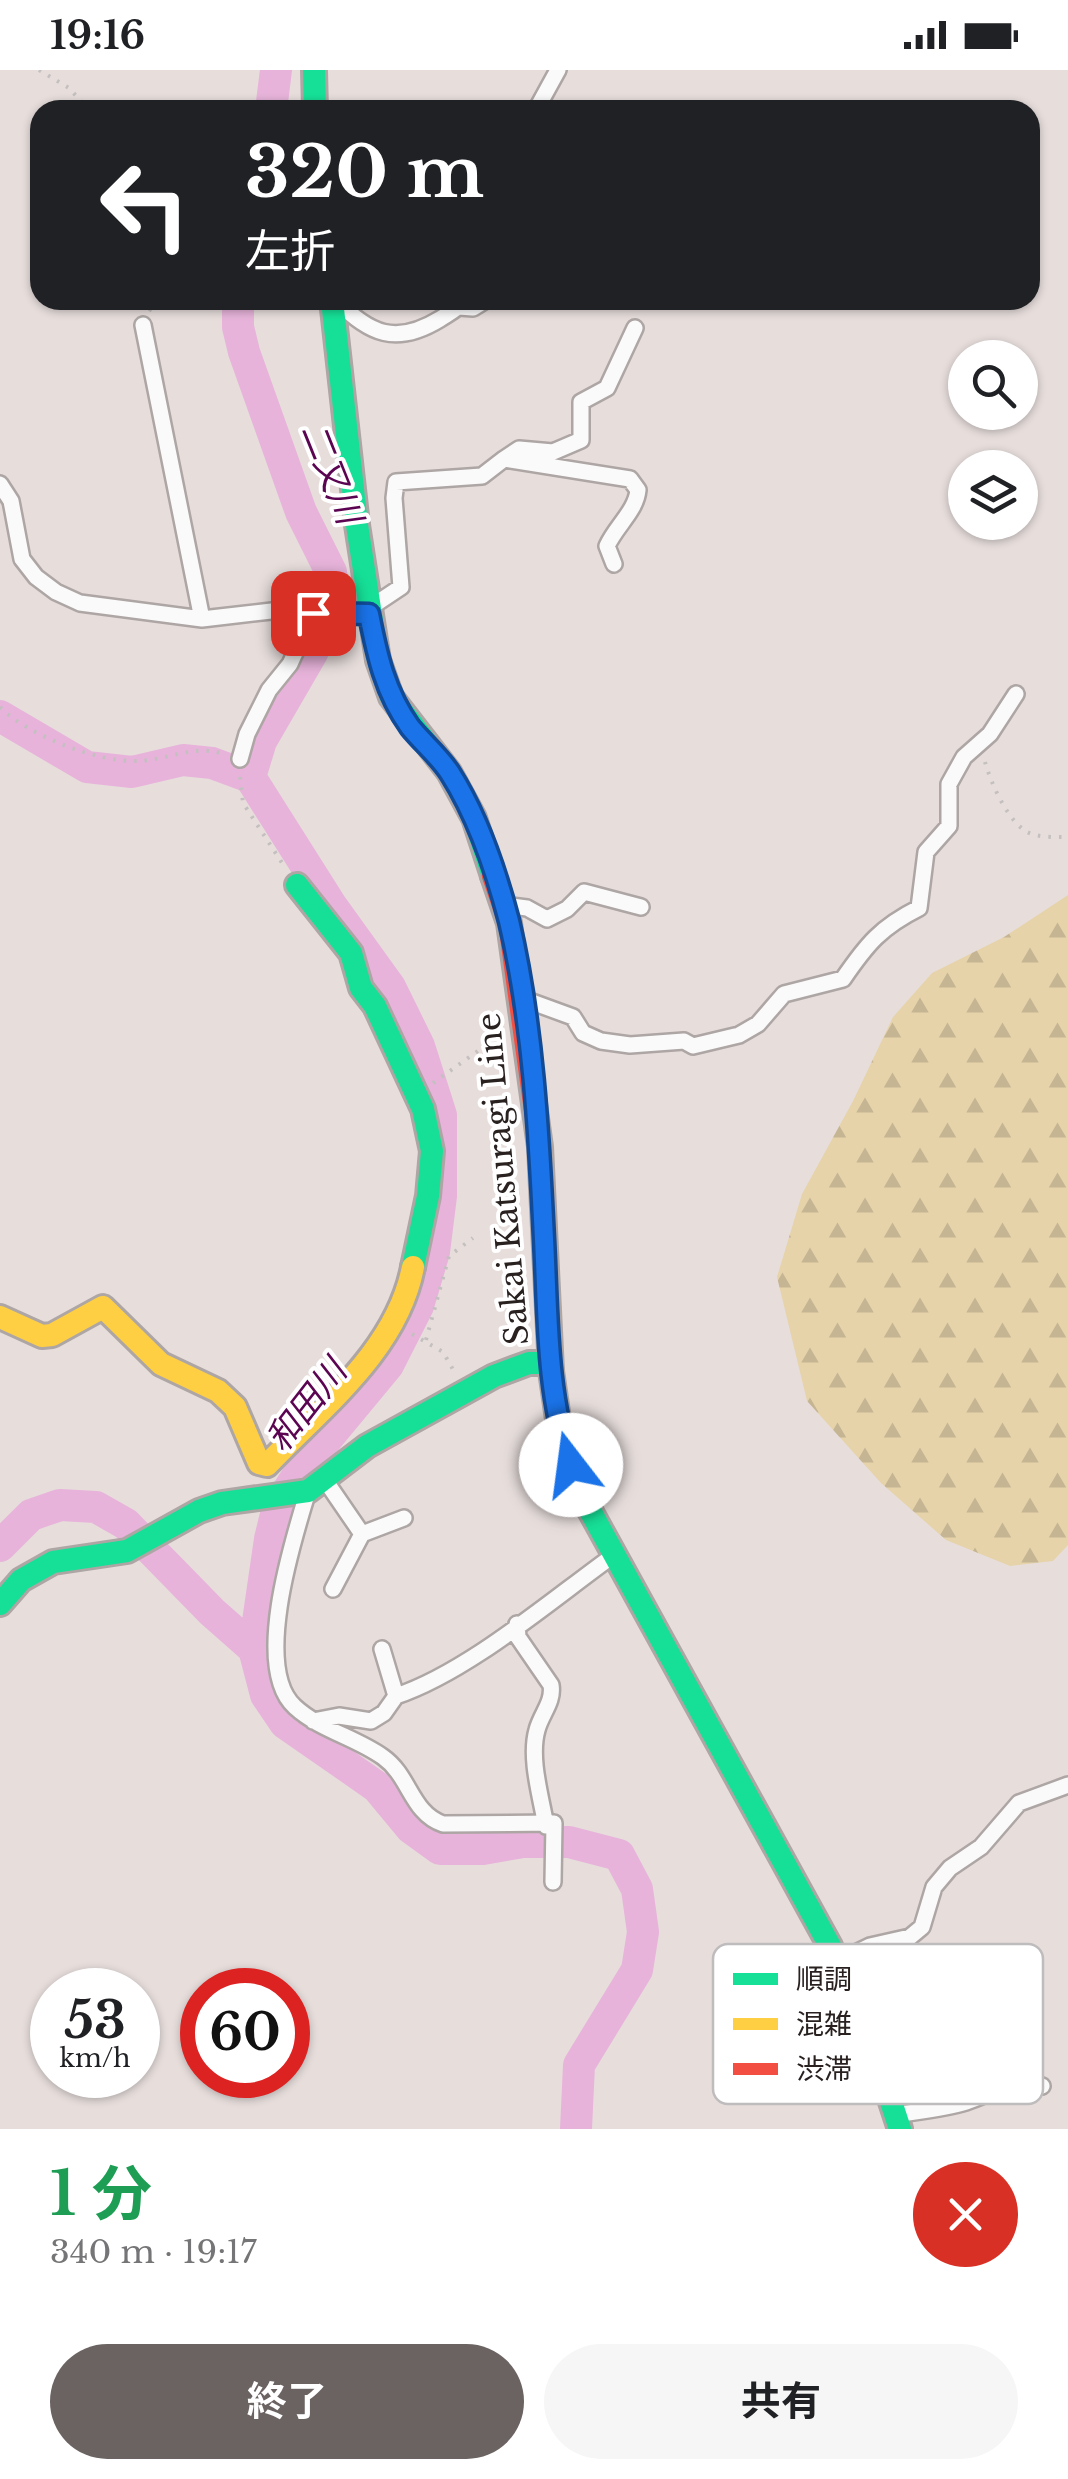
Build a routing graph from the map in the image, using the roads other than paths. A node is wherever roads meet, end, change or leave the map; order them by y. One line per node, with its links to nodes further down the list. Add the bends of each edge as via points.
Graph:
1 (314, 70): 3 (main road)
2 (558, 70): 4 (street)
3 (316, 100)
4 (542, 100)
5 (335, 310): 13 (main road, Sakai Katsuragi Line)
6 (347, 310): 7 (street, via 377,333 402,335)
7 (452, 310)
8 (143, 325): 15 (street)
9 (635, 328): 10 (street, via 607,388 580,402 581,440 553,452 519,449)
10 (504, 459): 12 (street, via 630,479 638,490 636,503 606,546); 13 (street, via 482,476 396,482 401,587)
11 (0, 484): 15 (street, via 11,501 22,559 56,592 80,603)
12 (614, 564)
13 (368, 611): 14 (street); 19 (main road, Sakai Katsuragi Line, via 390,697 449,772 474,818)
14 (313, 613): 15 (street); 17 (street, via 246,734)
15 (202, 619)
16 (1016, 694): 21 (street, via 950,784 949,826 926,852 920,908 887,924 843,979 784,994 748,1030 693,1046 602,1041 584,1033 573,1017)
17 (240, 764)
18 (297, 885): 24 (main road, via 350,952 361,988 423,1109 432,1151 409,1290 394,1325)
19 (504, 905): 20 (street, via 546,919 584,892); 21 (main road, Sakai Katsuragi Line)
20 (640, 907)
21 (522, 1006): 23 (main road, Sakai Katsuragi Line, via 540,1147)
22 (0, 1317): 24 (main road, via 52,1335 102,1306 161,1364 218,1391 235,1407 259,1463)
23 (550, 1363): 25 (main road, via 494,1376 367,1446); 29 (main road, Sakai Katsuragi Line, via 560,1433 582,1496)
24 (267, 1465): 26 (street)
25 (310, 1489): 26 (main road); 28 (street); 35 (street, via 285,1567 275,1664 292,1705)
26 (254, 1497): 31 (main road, via 199,1511 128,1551 53,1562 22,1580)
27 (404, 1518): 28 (street)
28 (362, 1534): 30 (street)
29 (614, 1556): 32 (street); 39 (main road, Sakai Katsuragi Line)
30 (333, 1589)
31 (0, 1604)
32 (518, 1624): 34 (street, via 447,1674); 37 (street, via 518,1637 553,1695 536,1732)
33 (382, 1649): 34 (street)
34 (396, 1696): 35 (street, via 371,1722 339,1716)
35 (313, 1721): 37 (street, via 385,1758 427,1819)
36 (1068, 1785): 40 (street, via 1019,1803 934,1886 922,1926 910,1937)
37 (546, 1826): 38 (street, via 554,1823)
38 (553, 1882)
39 (827, 1944)
40 (879, 1944)
41 (957, 2104): 42 (street)
42 (897, 2122)

